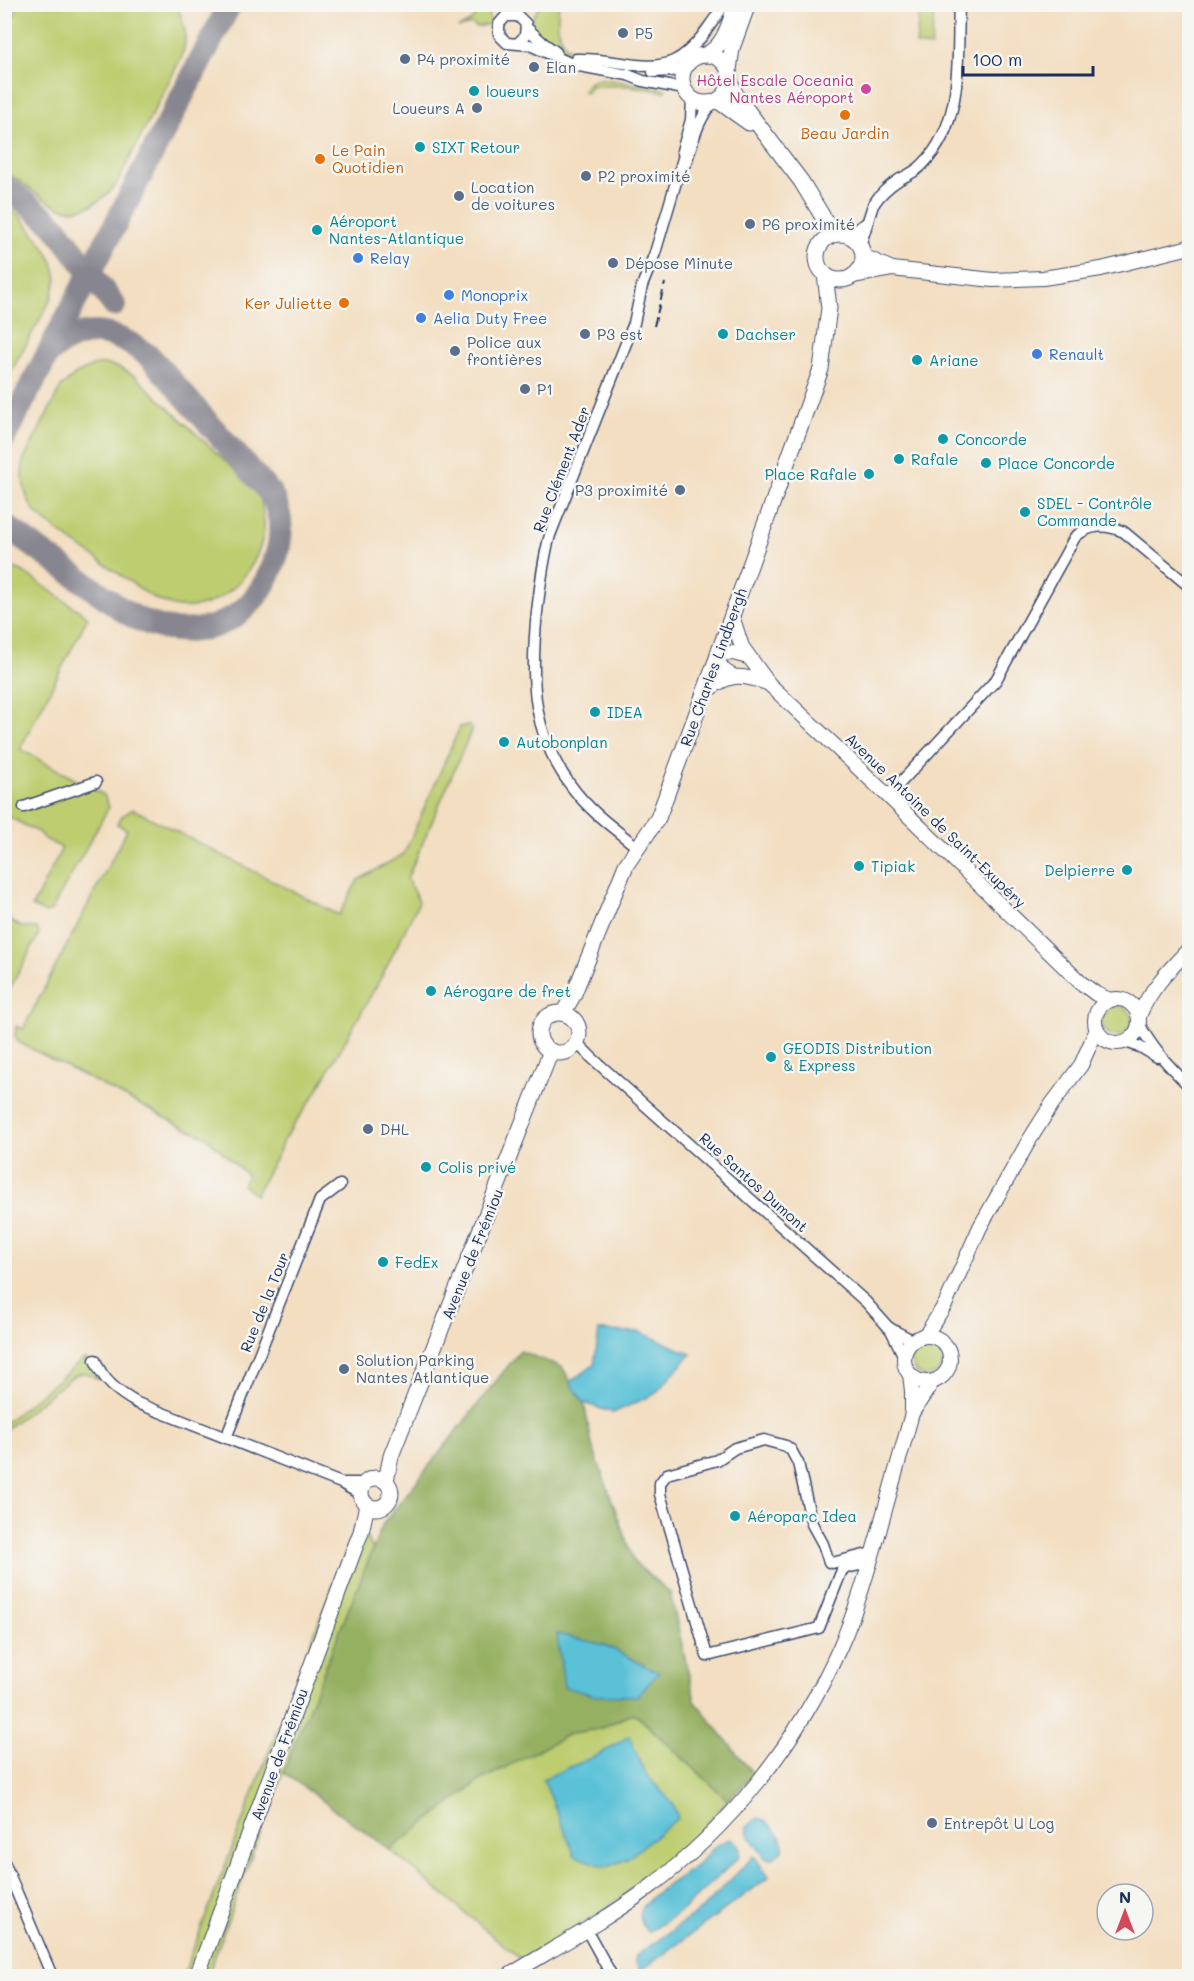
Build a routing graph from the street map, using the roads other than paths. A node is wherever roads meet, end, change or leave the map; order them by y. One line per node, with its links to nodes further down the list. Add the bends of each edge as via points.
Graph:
1 (724, 4): 8 (street, via 696,44 670,64 644,66)
2 (736, 4): 7 (main road, via 721,45)
3 (748, 4): 10 (main road, via 732,48)
4 (959, 4): 15 (street, via 955,93 947,128 923,165 879,196)
5 (527, 28): 6 (street); 6 (street, via 515,15 500,22 498,32 502,39 509,44); 8 (street, via 551,49)
6 (518, 43): 11 (street, via 574,65 628,75)
7 (705, 55): 9 (main road); 10 (main road, via 722,61)
8 (576, 59): 9 (street, via 644,72)
9 (685, 68): 11 (main road, via 682,81)
10 (730, 76): 12 (main road, via 726,93); 13 (main road, via 737,98)
11 (688, 94): 12 (main road, via 700,103); 24 (street, Rue Clément Ader, via 691,120 684,155)
12 (716, 101): 13 (main road, via 741,116); 24 (street, Rue Clément Ader, via 698,129)
13 (774, 147): 14 (main road)
14 (789, 167): 16 (main road, via 826,222); 17 (main road, via 818,226)
15 (868, 222): 16 (street); 19 (street)
16 (842, 235): 17 (main road, via 827,237); 19 (main road, via 852,237)
17 (820, 245): 21 (main road, via 817,261)
18 (1190, 247): 20 (street, via 1101,269 1033,279)
19 (861, 251): 20 (street); 22 (main road, via 860,267)
20 (892, 269): 22 (street)
21 (825, 274): 22 (main road, via 830,278); 23 (main road, Rue Charles Lindbergh)
22 (848, 278): 23 (main road, Rue Charles Lindbergh)
23 (829, 308): 26 (main road, Rue Charles Lindbergh, via 823,361 816,384)
24 (634, 322): 35 (street, Rue Clément Ader, via 550,535 542,570 532,671 545,739 569,784 591,809)
25 (1190, 587): 33 (street, via 1124,532 1102,526 1082,531 1075,537 996,680)
26 (732, 616): 27 (main road, Rue Charles Lindbergh); 28 (street, Avenue Antoine de Saint-Exupéry)
27 (718, 656): 28 (street, via 733,652); 29 (street, via 724,670); 31 (main road, Rue Charles Lindbergh)
28 (747, 657): 30 (street, Avenue Antoine de Saint-Exupéry)
29 (733, 676): 30 (street, Avenue Antoine de Saint-Exupéry); 31 (street)
30 (769, 684): 33 (street, Avenue Antoine de Saint-Exupéry)
31 (705, 692): 35 (main road, Rue Charles Lindbergh, via 658,818)
32 (96, 782): 34 (street)
33 (888, 796): 38 (street, Avenue Antoine de Saint-Exupéry)
34 (24, 807)
35 (637, 847): 40 (main road, Rue Charles Lindbergh, via 621,875)
36 (1190, 948): 37 (street)
37 (1162, 978): 39 (street, via 1138,994); 41 (street, via 1144,1002)
38 (1080, 982): 39 (street, Avenue Antoine de Saint-Exupéry, via 1096,994); 42 (street, Avenue Antoine de Saint-Exupéry)
39 (1115, 1000): 41 (street, via 1131,1004); 42 (street, via 1104,1004)
40 (563, 1013): 43 (main road, via 577,1024); 45 (main road, via 550,1015 541,1024 539,1036)
41 (1139, 1019): 44 (street, via 1133,1036); 46 (street, via 1147,1039)
42 (1097, 1022): 44 (street, via 1101,1035); 47 (street)
43 (576, 1042): 45 (main road, via 563,1052); 51 (street, Rue Santos Dumont, via 866,1302)
44 (1118, 1042): 46 (street, via 1140,1047); 47 (street)
45 (551, 1051): 60 (main road, Avenue de Frémiou, via 390,1456)
46 (1165, 1062): 48 (street)
47 (1081, 1065): 50 (street, via 1004,1183)
48 (1190, 1087)
49 (340, 1185): 59 (street, Rue de la Tour, via 320,1200)
50 (946, 1303): 52 (street, via 927,1333); 53 (street)
51 (890, 1328): 52 (street, Rue Santos Dumont); 54 (street)
52 (917, 1339): 53 (street, via 929,1336); 54 (street)
53 (945, 1346): 57 (street, via 950,1355 948,1369)
54 (904, 1357): 56 (street)
55 (95, 1360): 59 (street, via 117,1392)
56 (910, 1374): 57 (street, via 921,1381); 58 (street)
57 (933, 1381): 58 (street)
58 (912, 1413): 61 (street)
59 (226, 1438): 60 (street, via 340,1483)
60 (371, 1491): 65 (main road, Avenue de Frémiou, via 361,1532)
61 (871, 1558): 61 (street, via 842,1570 819,1628 707,1656 660,1494 661,1480 667,1474 717,1460 735,1448 772,1441 789,1448 796,1458 812,1524 829,1562); 63 (street, via 840,1647 809,1708 775,1760 704,1841 646,1890)
62 (4, 1862): 64 (street)
63 (586, 1929): 66 (street); 67 (street)
64 (52, 1977)
65 (197, 1977)
66 (508, 1977)
67 (612, 1977)

